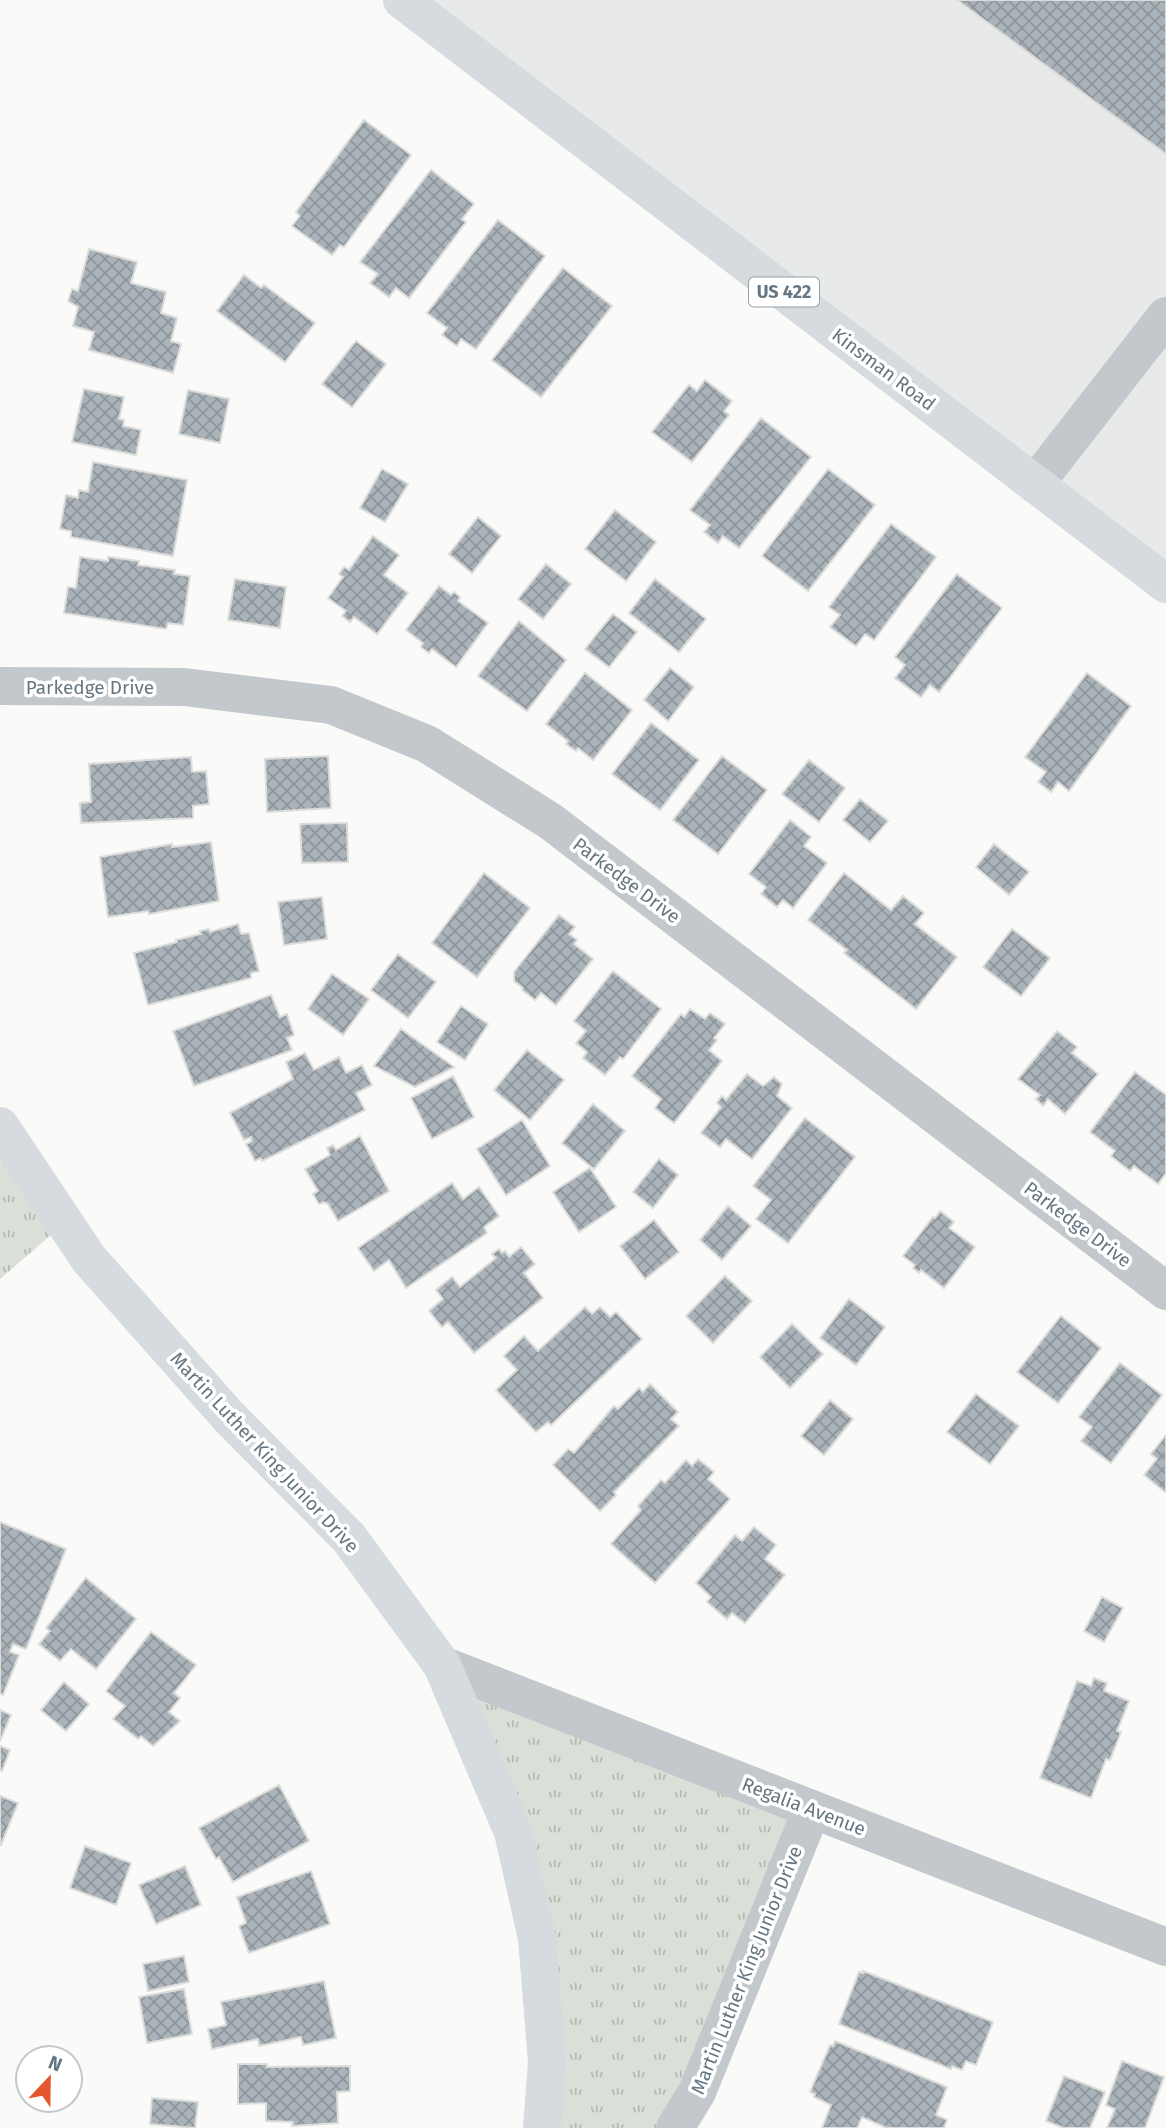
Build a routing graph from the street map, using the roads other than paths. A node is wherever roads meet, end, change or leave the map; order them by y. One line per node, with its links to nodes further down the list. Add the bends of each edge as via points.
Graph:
1 (401, 0): 3 (street, Kinsman Road / US 422)
2 (1166, 316): 3 (street)
3 (1035, 484): 4 (street, Kinsman Road / US 422)
4 (1166, 584)
5 (0, 686): 7 (street, Parkedge Drive, via 184,687 331,705 427,744 550,821)
6 (0, 1126): 8 (street, Martin Luther King Junior Drive, via 89,1259 229,1417 349,1538)
7 (1166, 1291)
8 (442, 1665): 9 (street, Regalia Avenue); 11 (street, Martin Luther King Junior Drive, via 513,1832 537,1938 547,2062)
9 (812, 1809): 10 (street, Regalia Avenue); 12 (street, Martin Luther King Junior Drive, via 697,2092)
10 (1166, 1947)
11 (542, 2128)
12 (675, 2128)

